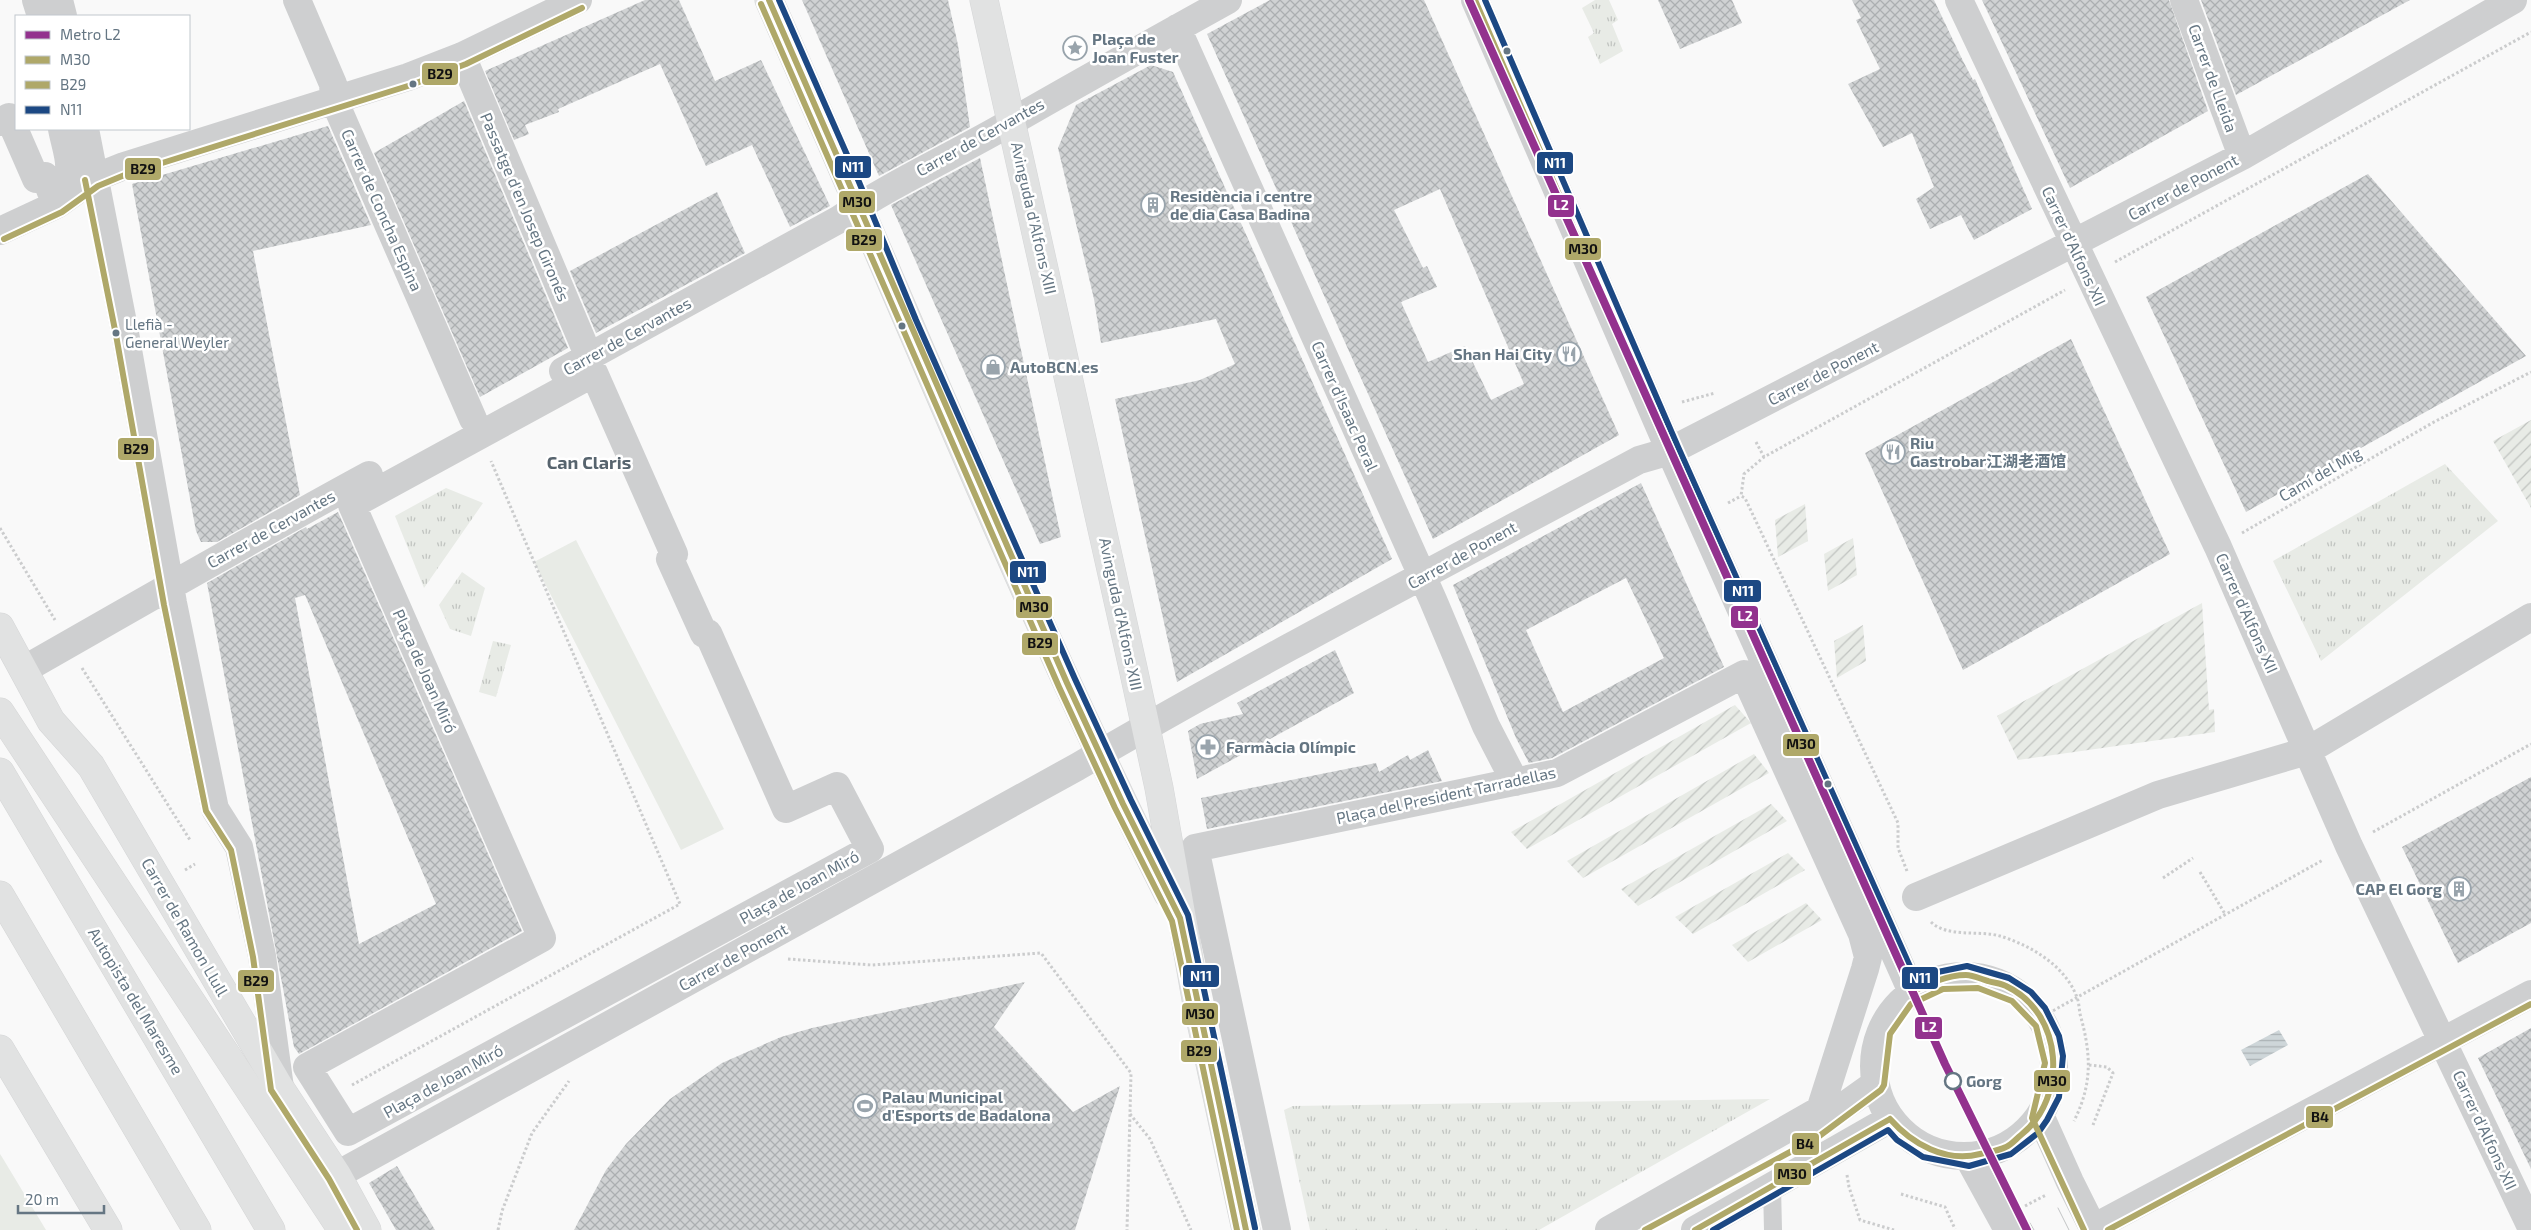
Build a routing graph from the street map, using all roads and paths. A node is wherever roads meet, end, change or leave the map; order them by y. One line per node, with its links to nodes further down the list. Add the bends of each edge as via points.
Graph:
1 (36, 0): 12 (street)
2 (59, 0): 13 (street)
3 (296, 0): 17 (street, Carrer de Concha Espina, via 334,84)
4 (578, 0): 16 (street)
5 (769, 0): 24 (main road)
6 (984, 0): 19 (main road, Avinguda d'Alfons XIII)
7 (1228, 0): 14 (street, Carrer de Cervantes)
8 (1475, 0): 33 (street)
9 (1959, 0): 26 (street, Carrer d'Alfons XII)
10 (2184, 0): 22 (street, Carrer de Lleida)
11 (2513, 0): 22 (street, Carrer de Ponent)
12 (41, 15)
13 (63, 15)
14 (1177, 28): 19 (street, Carrer de Cervantes); 39 (street, Carrer d'Isaac Peral)
15 (2531, 32): 27 (path)
16 (462, 56): 17 (street); 29 (street, Passatge d'en Josep Gironés)
17 (334, 100): 23 (street); 31 (street, Carrer de Concha Espina)
18 (0, 122): 20 (street, via 9,118 36,179 45,176 51,192 63,187 69,176)
19 (1012, 122): 24 (street, Carrer de Cervantes, via 893,184); 48 (main road, Avinguda d'Alfons XIII)
20 (62, 130)
21 (85, 130): 23 (street)
22 (2242, 156): 26 (street, Carrer de Ponent)
23 (94, 178): 25 (street, via 58,204); 40 (street)
24 (859, 206): 29 (street, Carrer de Cervantes); 47 (main road)
25 (0, 231)
26 (2073, 244): 33 (street, Carrer de Ponent); 38 (street, Carrer d'Alfons XII)
27 (2123, 258)
28 (2051, 298): 34 (path)
29 (589, 357): 31 (street, Carrer de Cervantes)
30 (2531, 372): 38 (path, Camí del Mig, via 2434,422)
31 (476, 427): 40 (street, Carrer de Cervantes, via 203,566); 76 (path, via 680,904); 76 (street, Plaça de Joan Miró, via 352,505 542,938 307,1067); 76 (street, Plaça de Joan Miró, via 594,373 674,554 670,559 704,634 708,633 786,809 838,786 870,848 348,1132)
32 (1756, 442): 34 (path)
33 (1670, 451): 39 (street, Carrer de Ponent, via 1639,460); 66 (street)
34 (1764, 457): 35 (path, via 1744,474)
35 (1741, 496): 36 (path); 62 (path, via 1745,498 1898,823 1898,848)
36 (1728, 503)
37 (0, 528): 43 (path)
38 (2218, 547): 50 (street, Carrer d'Alfons XII)
39 (1422, 576): 48 (street, Carrer de Ponent); 53 (street, Carrer d'Isaac Peral, via 1486,726)
40 (170, 586): 45 (street, Carrer de Cervantes); 75 (street, via 215,809 239,847 262,956)
41 (2531, 617): 50 (street)
42 (0, 627): 45 (main road, Carrer de Ramon Llull)
43 (60, 628)
44 (81, 666): 54 (path)
45 (25, 669): 75 (main road, Carrer de Ramon Llull, via 51,720 91,766)
46 (0, 712): 95 (main road)
47 (1082, 713): 48 (street, via 1108,731); 51 (main road)
48 (1136, 731): 51 (street, Carrer de Ponent); 64 (main road, Avinguda d'Alfons XIII, via 1159,788)
49 (2531, 744): 55 (path)
50 (2307, 751): 55 (street, Carrer d'Alfons XII); 62 (street, via 2158,795)
51 (1100, 754): 64 (main road); 84 (street, Carrer de Ponent)
52 (0, 772): 94 (main road, Autopista del Maresme)
53 (1514, 782): 101 (street, Plaça del President Tarradellas, via 1195,848); 102 (street, Plaça del President Tarradellas, via 1557,773 1744,674 1866,946 1866,969 1820,1110)
54 (190, 840)
55 (2349, 846): 63 (path); 70 (street, Carrer d'Alfons XII)
56 (2193, 858): 60 (path)
57 (195, 864): 58 (path)
58 (187, 868)
59 (2200, 872): 63 (path)
60 (2163, 878)
61 (0, 895): 93 (main road)
62 (1922, 907): 68 (path, via 1932,923 1944,930 1990,934 2033,949 2054,966)
63 (2225, 914): 68 (path)
64 (1180, 918): 100 (main road, Avinguda d'Alfons XIII)
65 (787, 959): 77 (path, via 872,965 1042,953 1130,1073)
66 (1912, 992): 69 (street, via 1931,982 1966,975 2006,986 2025,999); 74 (street, via 1895,1008 1879,1036 1873,1067)
67 (2531, 994): 70 (street)
68 (2077, 996): 69 (path); 72 (path, via 2086,1031)
69 (2040, 1018): 78 (street, via 2054,1056 2050,1095)
70 (2443, 1042): 89 (street, Carrer d'Alfons XII); 91 (street)
71 (0, 1049): 92 (main road)
72 (2089, 1065): 80 (path, via 2107,1067 2113,1073); 81 (path, via 2086,1088)
73 (571, 1078): 97 (path, via 532,1133 502,1211)
74 (1875, 1084): 79 (street); 103 (street, via 1814,1129)
75 (280, 1088): 84 (main road, Carrer de Ramon Llull)
76 (327, 1099)
77 (1130, 1114): 98 (path); 99 (path, via 1150,1139)
78 (2040, 1115): 82 (street, via 2031,1127 2006,1147); 91 (street)
79 (1890, 1119): 82 (street, via 1902,1133 1926,1149); 85 (street)
80 (2093, 1125)
81 (2070, 1129)
82 (1968, 1157): 107 (street)
83 (1847, 1171): 106 (path, via 1860,1220)
84 (337, 1175): 96 (main road, Carrer de Ramon Llull)
85 (1772, 1186): 104 (street); 105 (lane)
86 (2049, 1193): 88 (path)
87 (1901, 1194): 90 (path, via 1945,1207)
88 (2023, 1207)
89 (2531, 1227)
90 (1955, 1229)
91 (2093, 1229)
92 (108, 1230)
93 (197, 1230)
94 (271, 1230)
95 (342, 1230)
96 (367, 1230)
97 (498, 1230)
98 (1127, 1230)
99 (1190, 1230)
100 (1246, 1230)
101 (1277, 1230)
102 (1609, 1230)
103 (1627, 1230)
104 (1695, 1230)
105 (1773, 1230)
106 (1894, 1230)
107 (2008, 1230)

